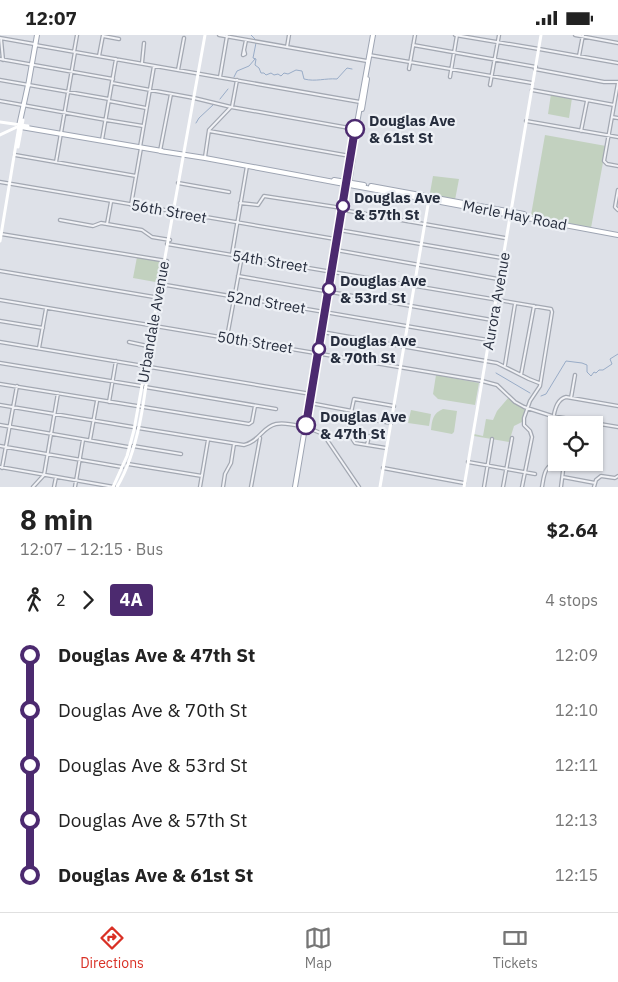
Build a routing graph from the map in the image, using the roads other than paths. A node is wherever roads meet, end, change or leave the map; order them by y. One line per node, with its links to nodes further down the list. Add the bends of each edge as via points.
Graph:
1 (36, 35): 22 (main road)
2 (77, 35): 27 (street)
3 (103, 35): 17 (street); 30 (street)
4 (205, 35): 46 (street, Urbandale Avenue)
5 (219, 35): 13 (street)
6 (289, 35): 24 (street)
7 (373, 35): 29 (main road)
8 (415, 35): 23 (street)
9 (456, 35): 19 (street); 28 (street)
10 (499, 35): 19 (street)
11 (541, 35): 25 (street, Aurora Avenue)
12 (575, 35): 14 (street)
13 (227, 36): 18 (street); 48 (street)
14 (583, 36): 21 (street); 31 (street)
15 (0, 38): 22 (street); 34 (street)
16 (184, 38): 44 (street)
17 (120, 39)
18 (246, 40): 24 (street); 26 (street)
19 (498, 42): 25 (street); 33 (street)
20 (144, 43): 37 (street)
21 (618, 43)
22 (34, 45): 27 (street); 39 (main road)
23 (413, 45): 28 (street); 36 (street)
24 (287, 47): 35 (street)
25 (539, 49): 31 (street); 41 (street, Aurora Avenue)
26 (244, 50)
27 (75, 52): 30 (street); 45 (street)
28 (454, 52): 33 (street); 43 (street)
29 (369, 55): 35 (main road); 36 (street)
30 (99, 56): 32 (street)
31 (579, 56): 38 (street)
32 (116, 59): 37 (street); 50 (street)
33 (495, 59): 41 (street); 47 (street)
34 (2, 60): 39 (street)
35 (368, 62): 67 (main road)
36 (410, 62): 42 (street); 43 (street)
37 (142, 63): 40 (street)
38 (618, 63)
39 (31, 65): 45 (street); 56 (main road)
40 (154, 65): 44 (street); 58 (street)
41 (536, 68): 54 (street, Aurora Avenue); 55 (street)
42 (409, 69)
43 (451, 69): 47 (street); 49 (street)
44 (178, 70): 46 (street)
45 (72, 72): 50 (street); 60 (street)
46 (198, 73): 48 (street); 62 (street, Urbandale Avenue)
47 (492, 76): 54 (street); 57 (street)
48 (220, 77): 52 (street)
49 (450, 77)
50 (113, 79): 53 (street)
51 (0, 80): 56 (street)
52 (236, 80): 67 (street); 70 (street)
53 (112, 83): 58 (street); 63 (street)
54 (533, 83): 59 (street, Aurora Avenue)
55 (618, 83): 65 (street)
56 (28, 85): 60 (street); 68 (main road)
57 (490, 85)
58 (150, 90): 61 (street); 71 (street)
59 (532, 90): 64 (street); 76 (street, Aurora Avenue)
60 (68, 92): 63 (street); 72 (street)
61 (171, 94): 62 (street); 89 (street)
62 (194, 98): 70 (street); 91 (street, Urbandale Avenue)
63 (109, 100): 71 (street); 75 (street)
64 (587, 100): 69 (street); 82 (street)
65 (617, 100): 69 (street)
66 (1, 102): 68 (street)
67 (362, 102): 80 (main road)
68 (24, 105): 72 (street); 78 (main road)
69 (614, 105): 73 (street)
70 (231, 107): 80 (street); 81 (street)
71 (147, 108): 79 (street)
72 (65, 112): 75 (street); 83 (street)
73 (612, 117): 74 (street); 85 (street)
74 (618, 118)
75 (106, 120): 79 (street); 87 (street)
76 (526, 121): 82 (street); 113 (street, Aurora Avenue)
77 (0, 122): 78 (street, Merle Hay Road)
78 (21, 124): 83 (main road, Merle Hay Road); 83 (main road, Merle Hay Road); 84 (street); 90 (street)
79 (144, 126): 88 (street)
80 (357, 129): 92 (main road)
81 (209, 131): 92 (street); 93 (street)
82 (581, 131): 85 (street)
83 (61, 133): 87 (main road, Merle Hay Road); 94 (street)
84 (0, 135)
85 (609, 135): 86 (street); 96 (street, via 604,161)
86 (618, 137)
87 (102, 140): 88 (main road, Merle Hay Road)
88 (141, 147): 89 (main road, Merle Hay Road); 97 (street)
89 (160, 151): 91 (main road, Merle Hay Road)
90 (15, 155): 94 (street); 99 (street)
91 (184, 155): 93 (main road, Merle Hay Road); 100 (street, Urbandale Avenue)
92 (352, 156): 101 (main road)
93 (204, 159): 95 (main road, Merle Hay Road)
94 (56, 162): 97 (street)
95 (247, 166): 101 (main road, Merle Hay Road); 107 (street)
96 (618, 166)
97 (136, 176): 109 (street)
98 (0, 182): 99 (street, 56th Street)
99 (10, 183): 105 (street, 56th Street); 108 (street)
100 (179, 183): 103 (street); 112 (street, Urbandale Avenue)
101 (347, 183): 104 (main road, Merle Hay Road); 110 (main road)
102 (618, 190): 111 (street, via 615,206)
103 (229, 192)
104 (429, 197): 113 (main road, Merle Hay Road); 117 (street)
105 (111, 201): 109 (street, 56th Street); 116 (street)
106 (0, 203): 108 (street)
107 (240, 203): 110 (street, via 258,205 264,196); 115 (street)
108 (6, 204): 118 (street)
109 (131, 205): 112 (street, 56th Street)
110 (343, 209): 117 (street); 119 (main road)
111 (618, 210)
112 (174, 212): 115 (street, 56th Street); 125 (street, Urbandale Avenue)
113 (511, 213): 120 (main road, Merle Hay Road); 123 (street, Aurora Avenue)
114 (60, 220): 116 (street, 54th Street, via 93,226)
115 (237, 223): 122 (street, 56th Street); 128 (street)
116 (106, 224): 125 (street, 54th Street, via 144,231)
117 (424, 224): 123 (street); 126 (street)
118 (1, 227): 121 (street)
119 (339, 230): 122 (main road); 126 (street)
120 (618, 233)
121 (1, 234): 124 (street); 131 (street)
122 (338, 239): 127 (main road)
123 (507, 239): 130 (street, Aurora Avenue)
124 (0, 241)
125 (169, 242): 128 (street, 54th Street); 131 (street, Urbandale Avenue)
126 (421, 244): 130 (street); 132 (street)
127 (336, 250): 132 (street); 134 (main road)
128 (232, 254): 129 (street, 54th Street)
129 (242, 256): 134 (street, 54th Street); 135 (street)
130 (504, 259): 136 (street, Aurora Avenue)
131 (165, 261): 137 (street, Urbandale Avenue)
132 (418, 265): 136 (street); 138 (street)
133 (0, 271): 140 (street)
134 (332, 271): 138 (street, 54th Street); 139 (main road)
135 (238, 276): 139 (street); 141 (street)
136 (500, 279): 142 (street, Aurora Avenue)
137 (162, 285): 140 (street, Urbandale Avenue); 141 (street, 52nd Street)
138 (414, 285): 142 (street, 54th Street); 145 (street)
139 (329, 291): 145 (street); 148 (main road)
140 (159, 297): 151 (street, Urbandale Avenue)
141 (234, 297): 148 (street, 52nd Street); 155 (street)
142 (496, 299): 144 (street, 54th Street); 149 (street, Aurora Avenue)
143 (0, 300): 147 (street, 50th Street)
144 (515, 303): 146 (street, 54th Street); 166 (street)
145 (411, 305): 149 (street); 152 (street)
146 (534, 306): 169 (street); 173 (street, 54th Street, via 552,312)
147 (46, 308): 151 (street, 50th Street); 153 (street)
148 (325, 312): 152 (street, 52nd Street); 154 (main road)
149 (493, 320): 156 (street, Aurora Avenue)
150 (0, 321): 153 (street)
151 (154, 325): 155 (street, 50th Street); 159 (street, Urbandale Avenue)
152 (407, 326): 156 (street, 52nd Street); 160 (street)
153 (43, 328): 161 (street)
154 (322, 332): 160 (street); 162 (main road)
155 (227, 337): 162 (street, 50th Street)
156 (489, 340): 164 (street, Aurora Avenue)
157 (0, 342): 161 (street)
158 (129, 342): 159 (street)
159 (151, 346): 167 (street, Urbandale Avenue)
160 (404, 346): 164 (street); 168 (street)
161 (39, 348): 163 (street)
162 (318, 353): 168 (street, 50th Street); 178 (main road)
163 (116, 361): 167 (street); 171 (street)
164 (486, 361): 166 (street); 172 (street, Aurora Avenue)
165 (0, 363): 171 (street)
166 (505, 365): 169 (street)
167 (148, 366): 176 (street, Urbandale Avenue); 178 (street)
168 (400, 367): 172 (street, 50th Street); 185 (street)
169 (521, 375): 173 (street)
170 (575, 375): 179 (street)
171 (112, 381): 176 (street); 181 (street)
172 (482, 381): 189 (street, 50th Street, via 497,385 515,402); 223 (street, Aurora Avenue)
173 (540, 383): 189 (street)
174 (0, 384): 175 (street)
175 (17, 386): 177 (street); 187 (street)
176 (144, 387): 184 (street); 188 (street, Urbandale Avenue)
177 (58, 393): 180 (street); 192 (street)
178 (311, 394): 182 (main road)
179 (571, 398): 186 (street); 195 (street, via 563,397 558,401)
180 (97, 400): 181 (street); 196 (street)
181 (109, 402): 188 (street)
182 (310, 403): 191 (street); 202 (main road)
183 (0, 405): 187 (street)
184 (255, 405): 188 (street, via 249,424); 190 (street)
185 (394, 406): 191 (street, via 356,399); 197 (street)
186 (618, 406)
187 (13, 407): 192 (street); 200 (street)
188 (140, 407): 201 (street, Urbandale Avenue)
189 (527, 408): 194 (street, 50th Street); 232 (street, via 524,423 532,437)
190 (276, 409)
191 (352, 411): 193 (street)
192 (54, 414): 196 (street); 204 (street)
193 (351, 416): 197 (street); 215 (street, via 350,435 356,443)
194 (551, 416)
195 (554, 416)
196 (94, 420): 201 (street); 211 (street)
197 (391, 423): 219 (street)
198 (0, 425): 200 (street)
199 (603, 425): 203 (street, 50th Street)
200 (10, 427): 204 (street); 217 (street)
201 (136, 427): 209 (street); 218 (street, Urbandale Avenue)
202 (306, 427): 206 (street, via 274,424); 249 (main road); 250 (street, via 322,434)
203 (618, 427)
204 (51, 434): 208 (street); 220 (street)
205 (369, 435): 215 (street)
206 (260, 437): 212 (street); 213 (street)
207 (512, 438): 230 (street)
208 (83, 439): 211 (street); 222 (street)
209 (208, 439): 214 (street); 235 (street)
210 (492, 439): 225 (street)
211 (90, 441): 218 (street)
212 (255, 441): 213 (street); 214 (street)
213 (259, 443): 248 (street)
214 (234, 444): 247 (street)
215 (367, 445): 219 (street)
216 (0, 446): 217 (street)
217 (6, 447): 220 (street); 226 (street)
218 (132, 447): 221 (street); 224 (street, Urbandale Avenue); 227 (street, Urbandale Avenue)
219 (386, 448): 229 (street)
220 (47, 454): 222 (street); 234 (street)
221 (181, 454)
222 (80, 460): 227 (street); 239 (street)
223 (468, 462): 225 (street); 241 (street, Aurora Avenue)
224 (129, 464): 227 (street); 235 (street); 245 (street, Urbandale Avenue)
225 (487, 466): 230 (street); 252 (street)
226 (1, 467): 234 (street)
227 (123, 467): 245 (street, Urbandale Avenue)
228 (548, 467): 255 (street)
229 (383, 469): 241 (street); 251 (street)
230 (506, 469): 232 (street); 253 (street)
231 (563, 471): 238 (street)
232 (524, 472): 233 (street); 254 (street)
233 (534, 474)
234 (44, 475): 237 (street); 242 (street)
235 (202, 476): 246 (street)
236 (618, 476): 240 (street, via 601,476)
237 (56, 477): 239 (street); 243 (street)
238 (563, 477): 240 (street); 256 (street)
239 (76, 480): 244 (street); 245 (street)
240 (594, 483): 257 (street)
241 (464, 485)
242 (33, 487)
243 (54, 487)
244 (75, 487)
245 (115, 487)
246 (200, 487)
247 (223, 487)
248 (252, 487)
249 (296, 487)
250 (358, 487)
251 (380, 487)
252 (484, 487)
253 (503, 487)
254 (522, 487)
255 (542, 487)
256 (561, 487)
257 (594, 487)

